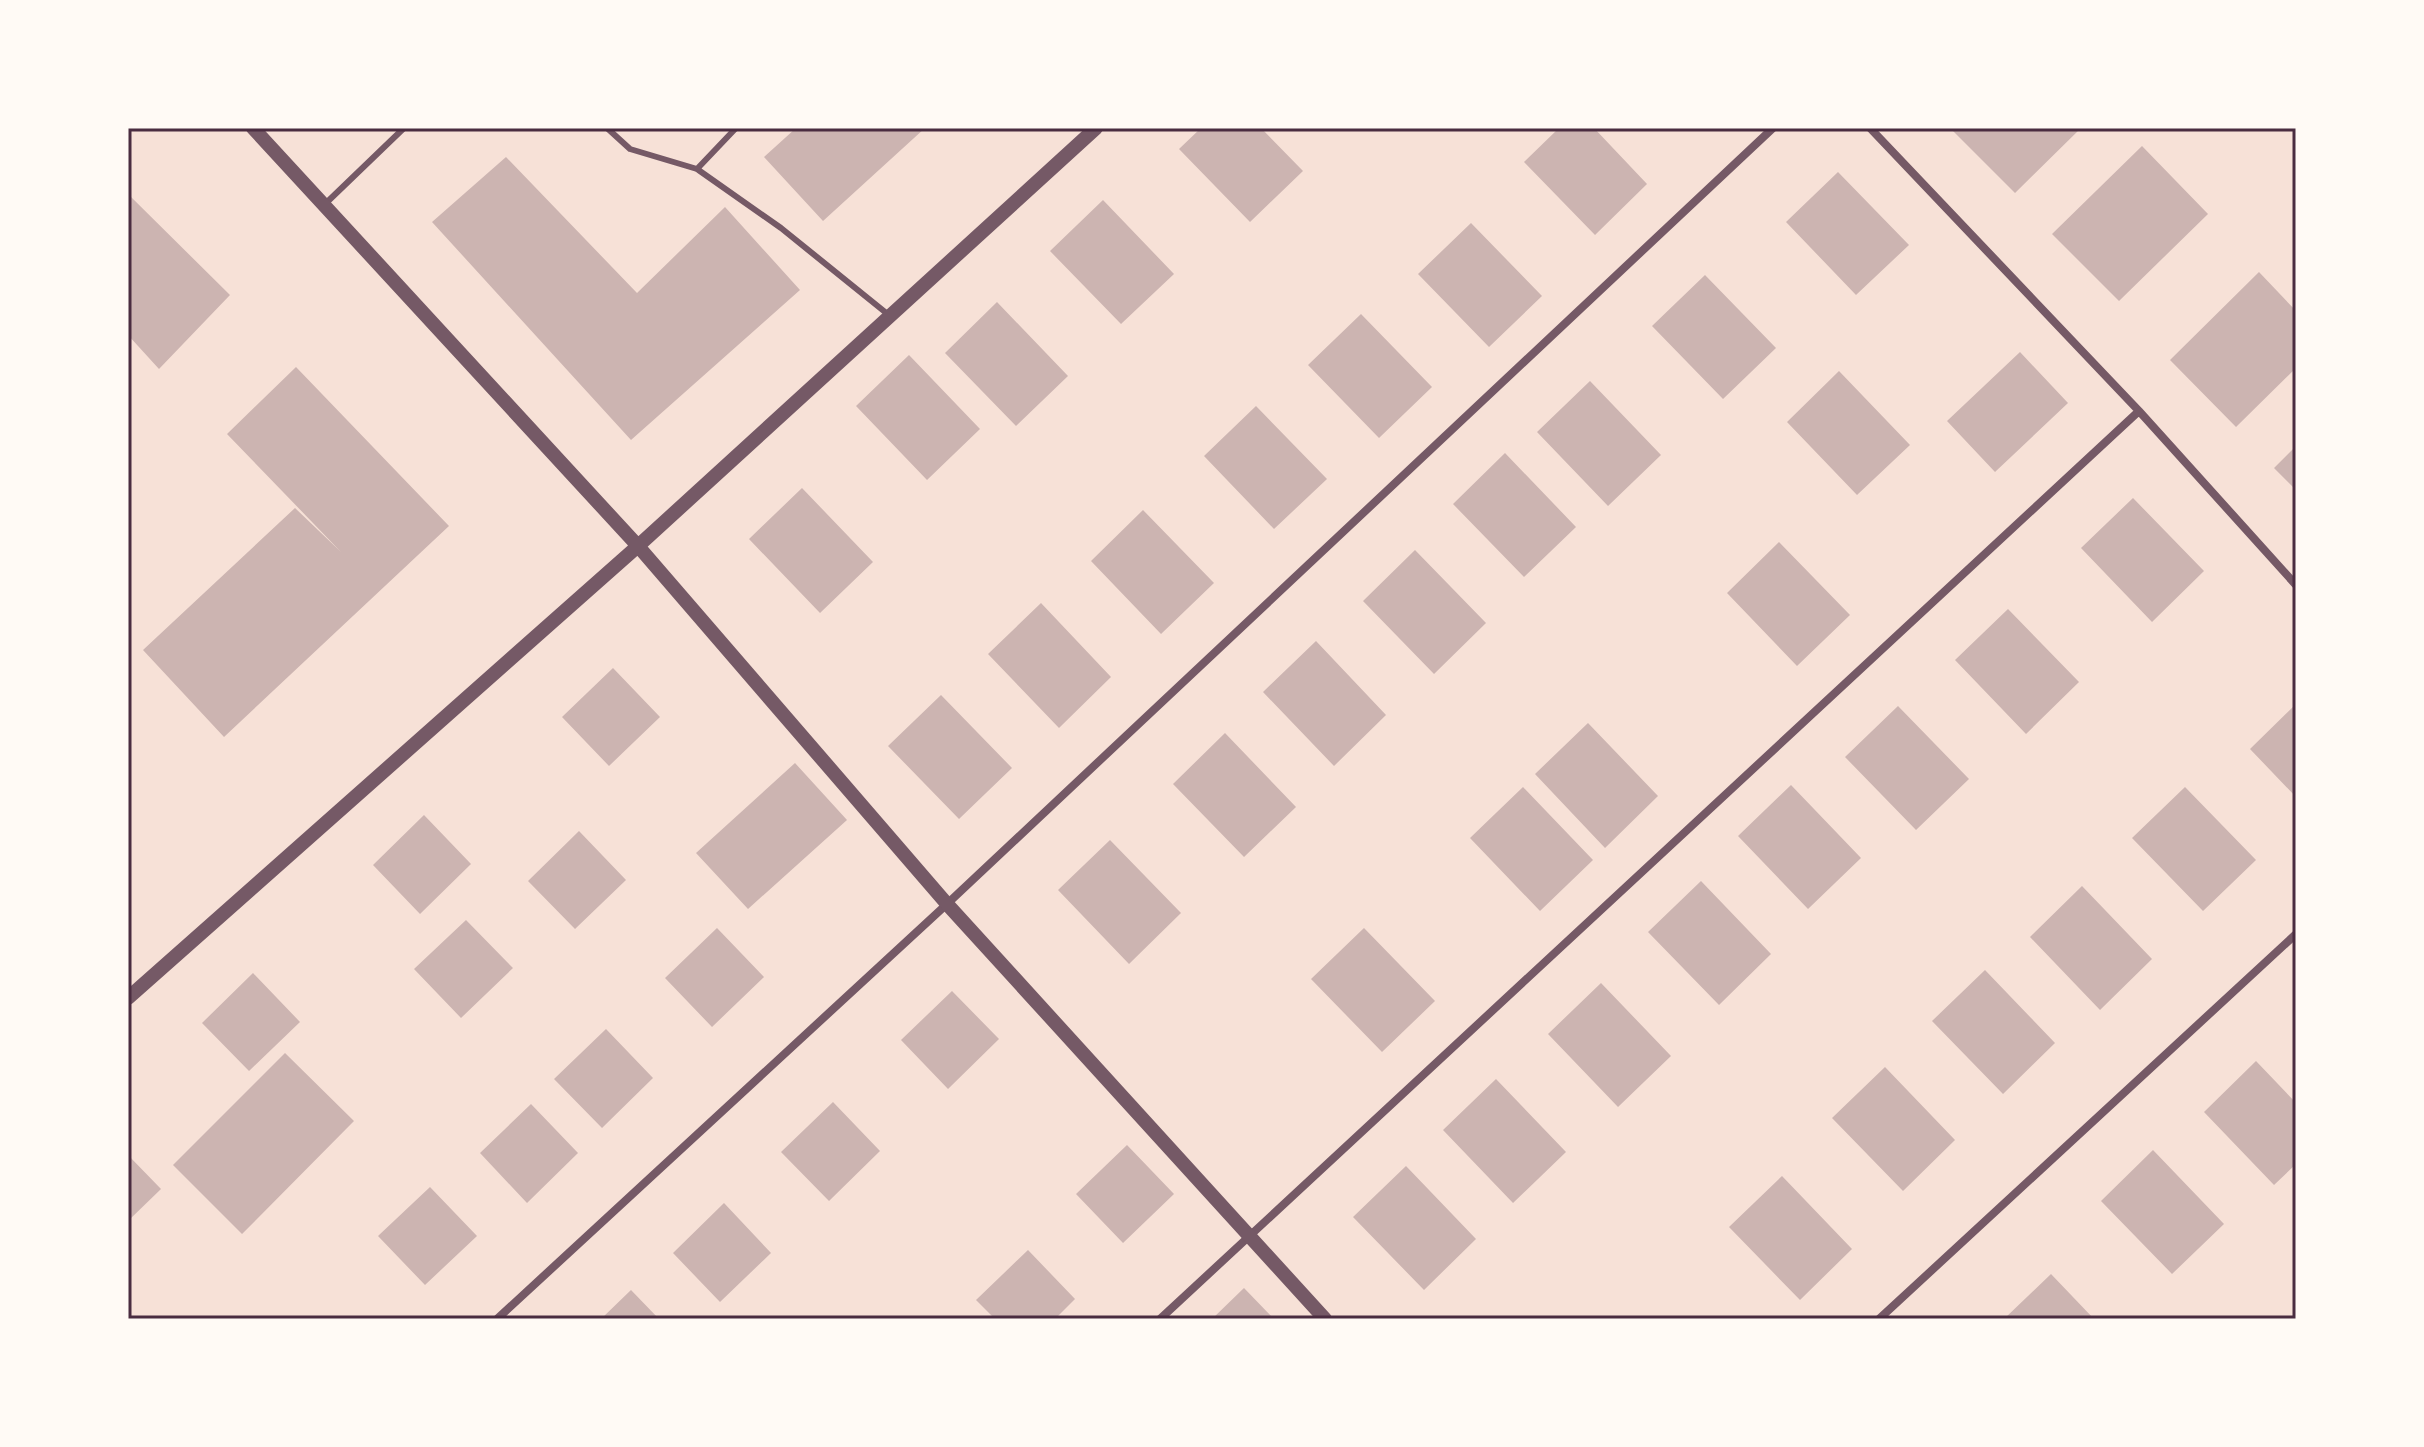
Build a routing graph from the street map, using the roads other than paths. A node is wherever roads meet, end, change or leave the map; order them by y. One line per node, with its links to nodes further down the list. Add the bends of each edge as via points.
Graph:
1 (253, 128): 9 (street)
2 (404, 128): 9 (lane)
3 (607, 128): 8 (lane, via 630,149)
4 (736, 128): 8 (lane)
5 (1096, 128): 10 (street)
6 (1773, 128): 14 (street)
7 (1870, 128): 11 (street)
8 (697, 169): 10 (lane)
9 (324, 205): 12 (street)
10 (890, 316): 12 (street)
11 (2139, 411): 13 (street); 17 (street)
12 (638, 546): 14 (street); 16 (street)
13 (2296, 585)
14 (947, 904): 17 (street); 18 (street)
15 (2296, 934): 21 (street)
16 (128, 998)
17 (1249, 1237): 19 (street); 20 (street)
18 (497, 1319)
19 (1160, 1319)
20 (1325, 1319)
21 (1879, 1319)

